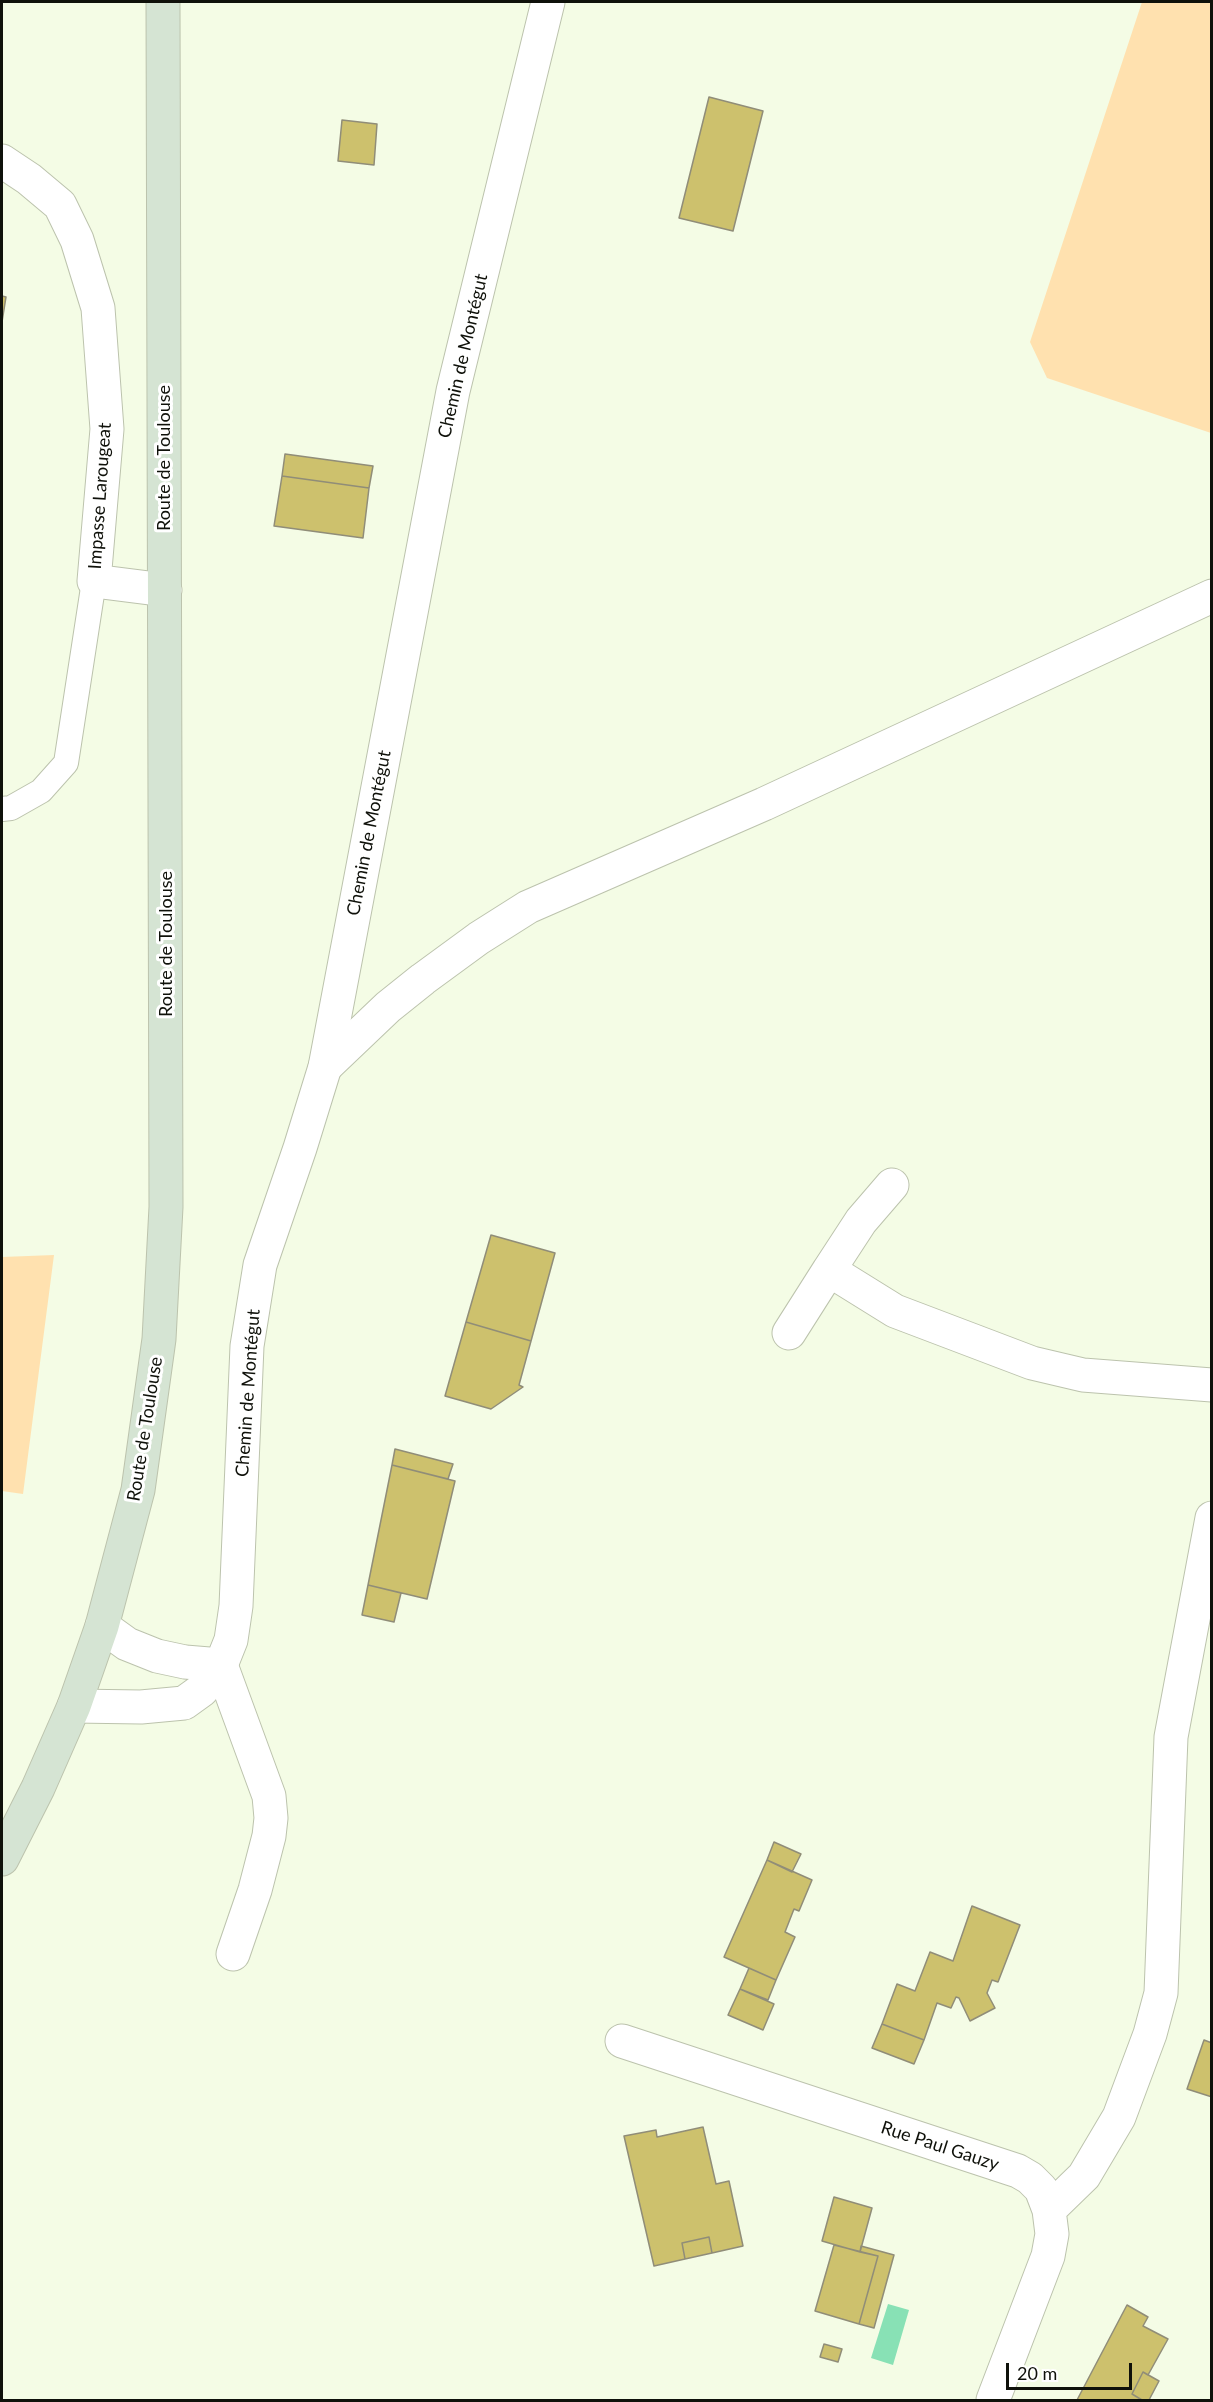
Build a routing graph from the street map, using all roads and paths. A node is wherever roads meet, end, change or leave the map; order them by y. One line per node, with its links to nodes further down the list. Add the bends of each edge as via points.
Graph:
1 (163, 2): 5 (main road, Route de Toulouse)
2 (548, 2): 8 (street, Chemin de Montégut, via 453,391)
3 (2, 161): 4 (street, Impasse Larougeat, via 60,205 77,240 98,308 107,429)
4 (94, 581): 5 (street, Impasse Larougeat); 7 (lane, via 66,763 40,791)
5 (165, 590): 14 (main road, Route de Toulouse, via 166,1207 159,1339 138,1490)
6 (1212, 596): 8 (street, via 764,804 528,908 423,979)
7 (2, 809)
8 (325, 1067): 15 (street, Chemin de Montégut, via 260,1264 247,1346 236,1606 231,1640)
9 (892, 1185): 10 (street, via 861,1221)
10 (829, 1270): 11 (street); 12 (street, via 895,1311 1032,1363 1083,1375)
11 (789, 1334)
12 (1212, 1385)
13 (1212, 1518): 20 (street, via 1171,1737 1161,1993 1119,2117 1084,2176)
14 (102, 1626): 15 (street, via 127,1644 157,1656); 16 (main road, Route de Toulouse)
15 (221, 1665): 16 (street, Chemin de Montégut, via 202,1690 184,1703); 18 (street, via 269,1796 272,1818 255,1890)
16 (74, 1706): 17 (main road, Route de Toulouse)
17 (2, 1859)
18 (233, 1954)
19 (622, 2041): 20 (street, Rue Paul Gauzy, via 1018,2171 1041,2189)
20 (1049, 2210): 21 (street, Rue Paul Gauzy, via 1052,2234 1048,2256)
21 (993, 2400)

